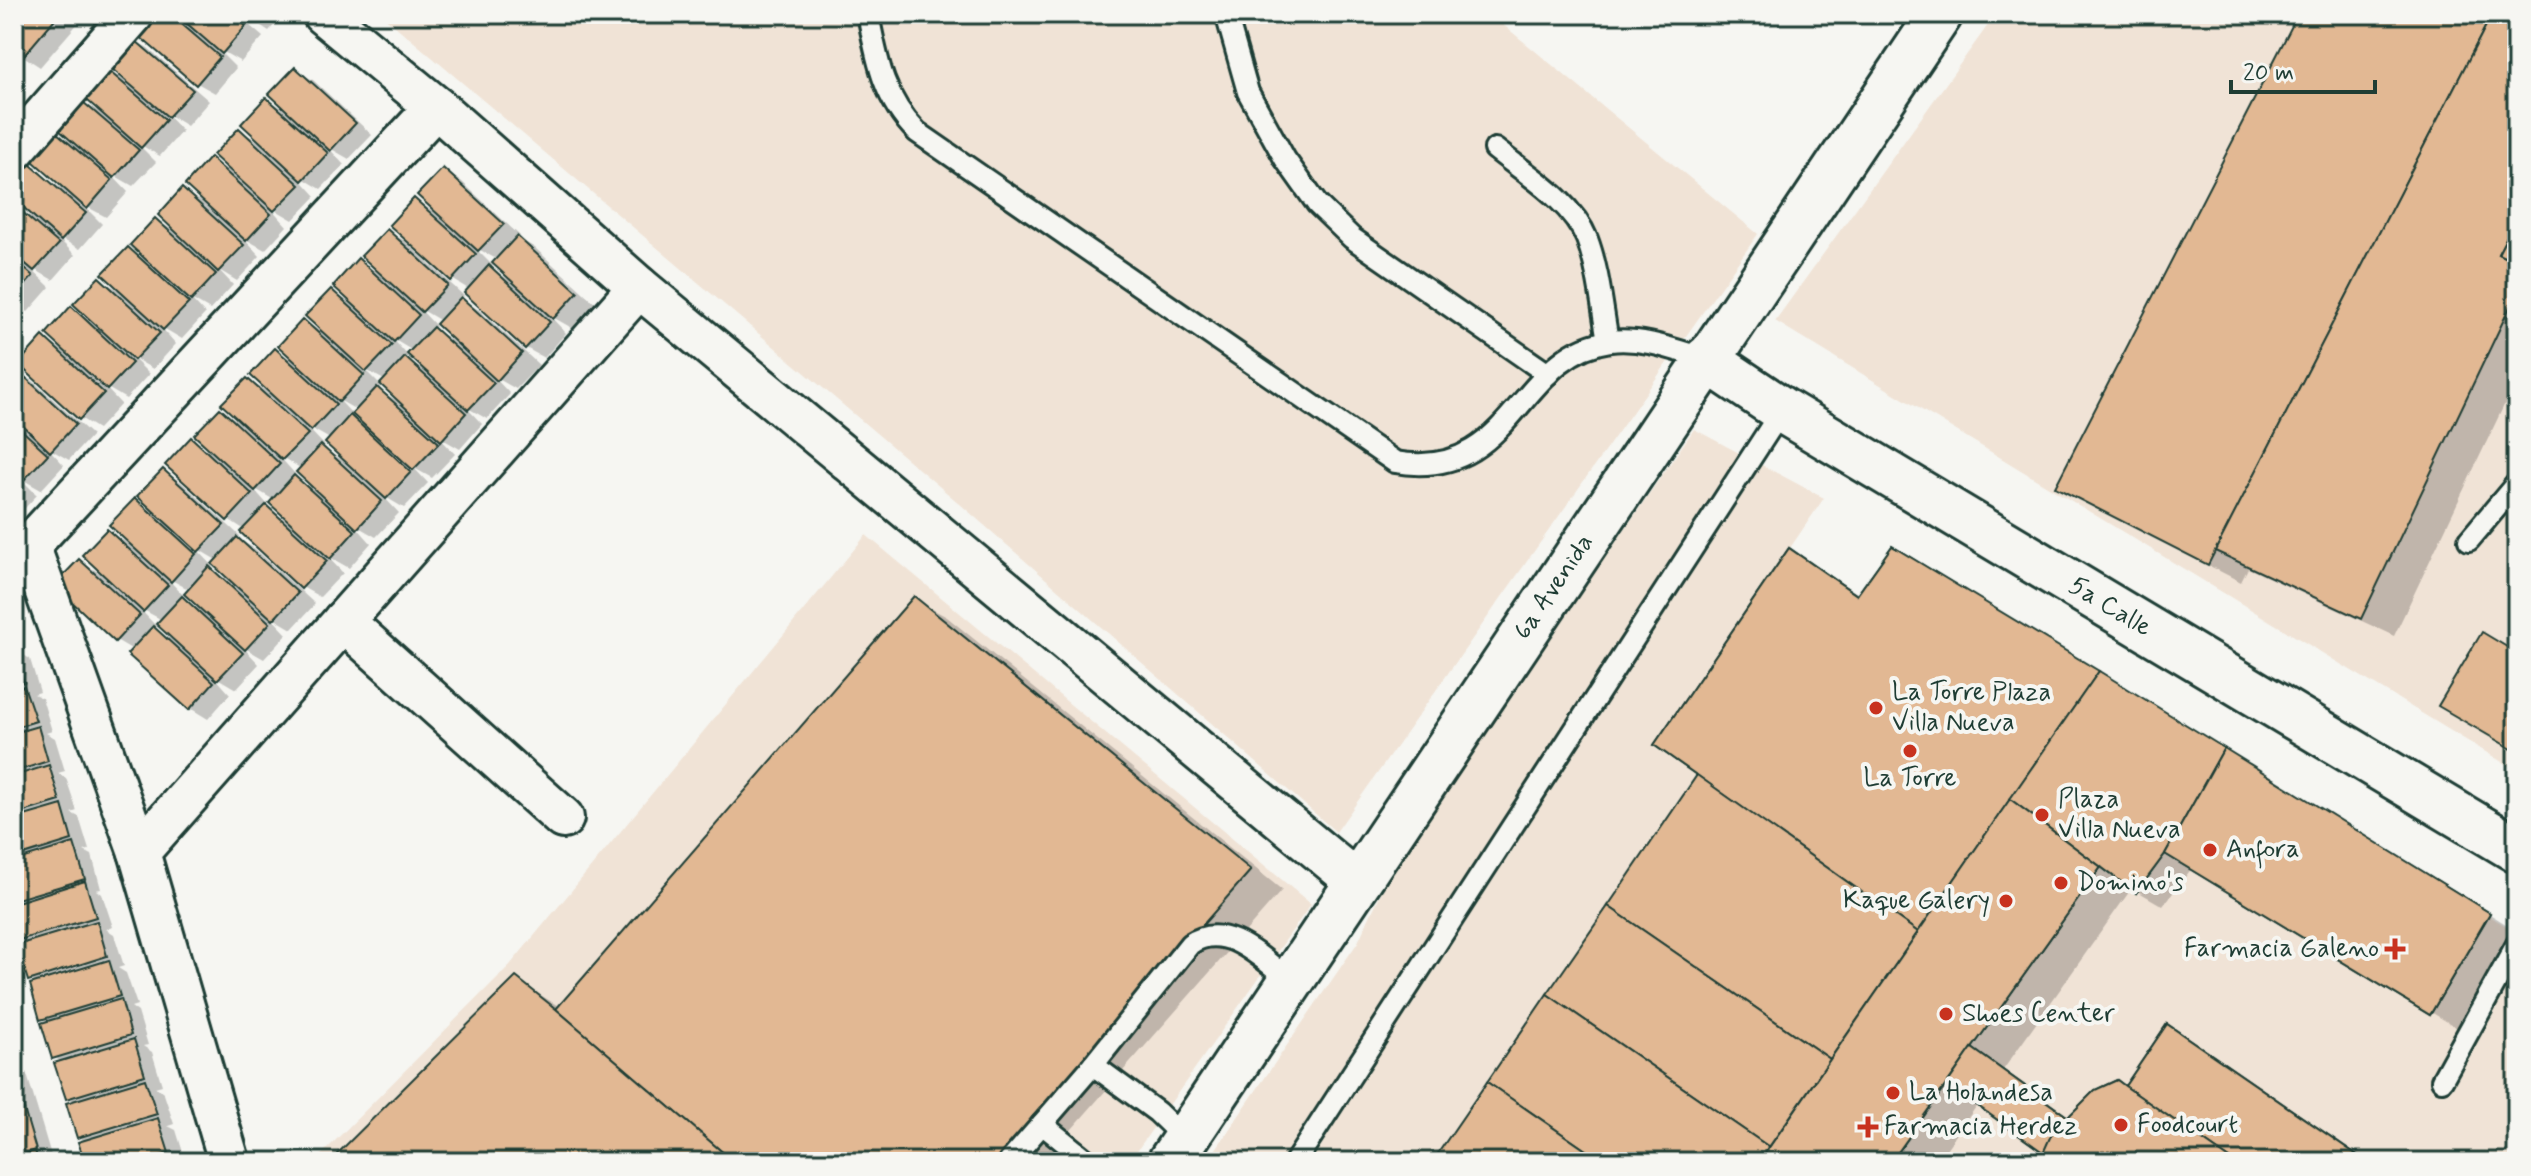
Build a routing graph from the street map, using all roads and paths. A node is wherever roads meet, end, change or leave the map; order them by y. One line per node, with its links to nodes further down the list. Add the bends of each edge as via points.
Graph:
1 (133, 14): 7 (street)
2 (323, 14): 6 (street)
3 (868, 14): 12 (lane, via 882,83 897,113 917,132 1395,462 1446,464 1471,453)
4 (1226, 14): 12 (lane, via 1248,92 1317,204 1352,238)
5 (1940, 14): 11 (main road, 6a Avenida)
6 (436, 107): 9 (street); 16 (street)
7 (20, 132)
8 (1495, 149): 10 (lane, via 1571,213 1586,236)
9 (639, 287): 17 (street); 21 (street)
10 (1608, 341): 11 (lane, via 1651,343); 12 (lane, via 1584,348)
11 (1706, 359): 13 (main road, 5a Calle); 21 (main road, 6a Avenida)
12 (1548, 374)
13 (1782, 410): 19 (main road, 5a Calle); 31 (lane)
14 (2517, 483): 15 (lane)
15 (2469, 540)
16 (22, 554): 20 (street)
17 (343, 621): 18 (street); 20 (street)
18 (563, 818)
19 (2517, 850)
20 (139, 852): 28 (street)
21 (1357, 882): 23 (main road, 6a Avenida)
22 (2517, 944): 25 (lane)
23 (1292, 982): 24 (lane, via 1230,938 1209,933 1190,944); 27 (main road, 6a Avenida)
24 (1093, 1065): 26 (lane); 27 (lane, via 1157,1112)
25 (2442, 1080)
26 (1042, 1124): 29 (lane); 30 (lane)
27 (1178, 1151)
28 (229, 1161)
29 (1009, 1162)
30 (1089, 1162)
31 (1295, 1162)

